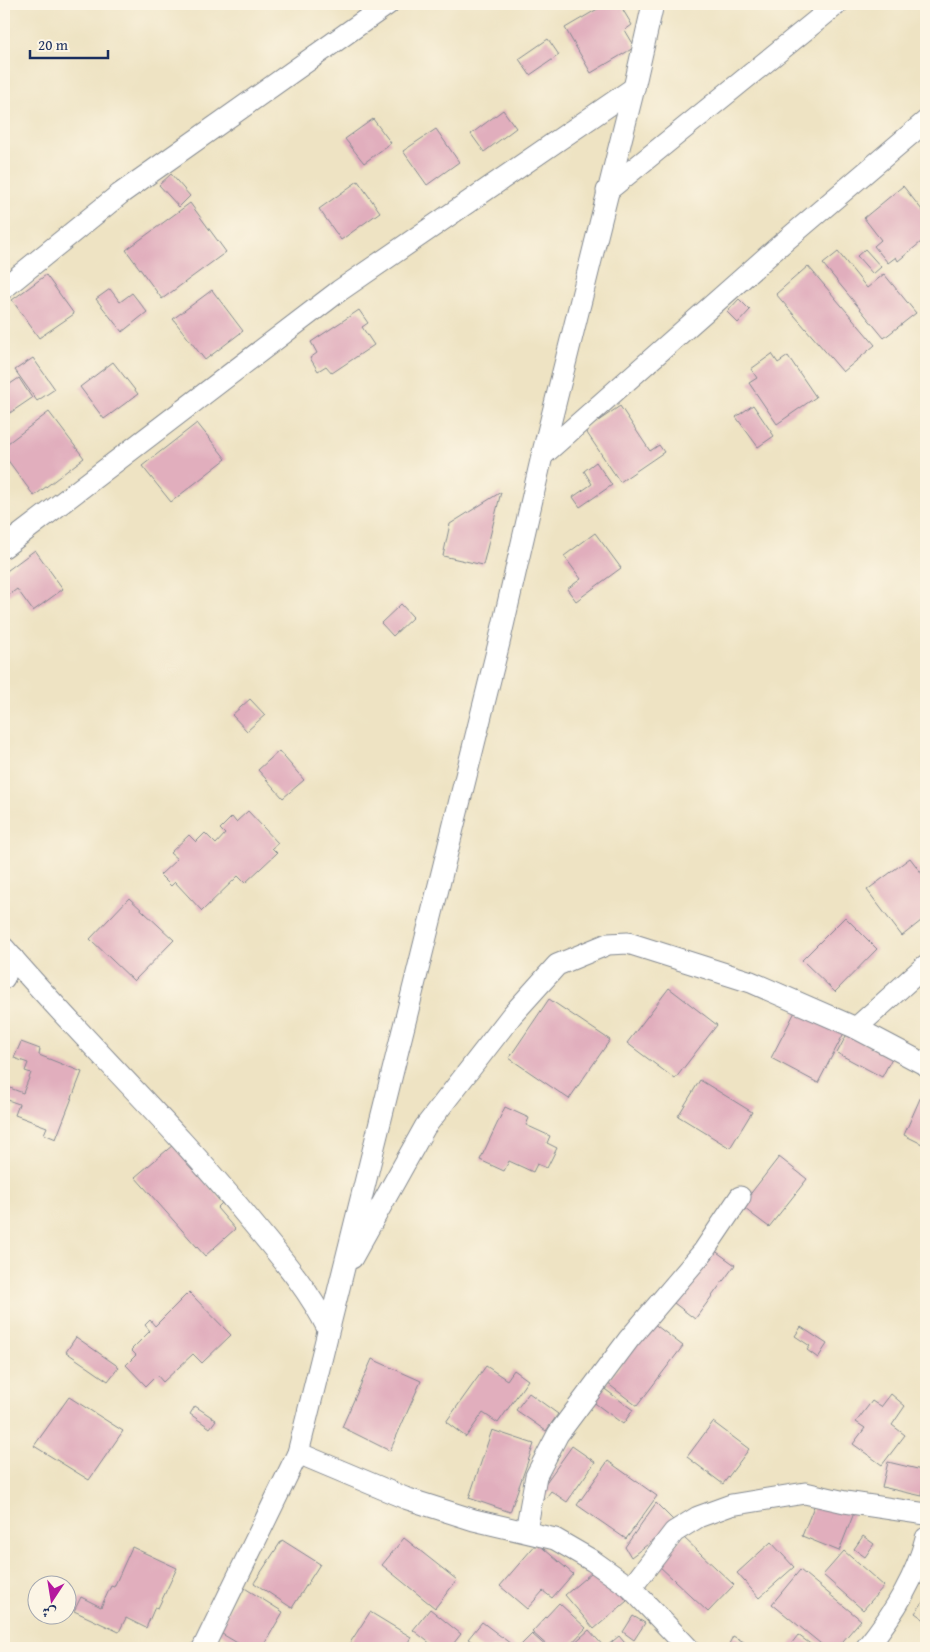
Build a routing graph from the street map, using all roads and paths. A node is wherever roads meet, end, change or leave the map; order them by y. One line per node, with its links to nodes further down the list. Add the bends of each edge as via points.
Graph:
1 (388, 4): 7 (street, via 120,194)
2 (653, 4): 4 (street)
3 (837, 4): 6 (street)
4 (634, 88): 6 (street); 9 (street, via 339,291)
5 (926, 121): 8 (street, via 829,202)
6 (607, 191): 8 (street)
7 (4, 288)
8 (542, 456): 16 (street, via 499,643)
9 (4, 547)
10 (8, 953): 12 (street); 17 (street, via 199,1158 296,1276)
11 (926, 965): 13 (street)
12 (4, 978)
13 (856, 1028): 14 (street); 16 (street, via 751,982 628,943 608,944 557,965 512,1015 425,1127)
14 (926, 1065)
15 (740, 1197): 20 (street, via 703,1252 629,1339 558,1434 536,1476)
16 (341, 1275): 17 (street)
17 (328, 1329): 18 (street)
18 (298, 1453): 20 (street, via 406,1498 474,1520); 23 (street)
19 (926, 1514): 22 (street, via 806,1493 730,1505 698,1517 674,1532)
20 (526, 1531): 22 (street, via 556,1539)
21 (926, 1538): 25 (street, via 921,1557 886,1624)
22 (631, 1588): 24 (street)
23 (203, 1648)
24 (688, 1648)
25 (866, 1648)

